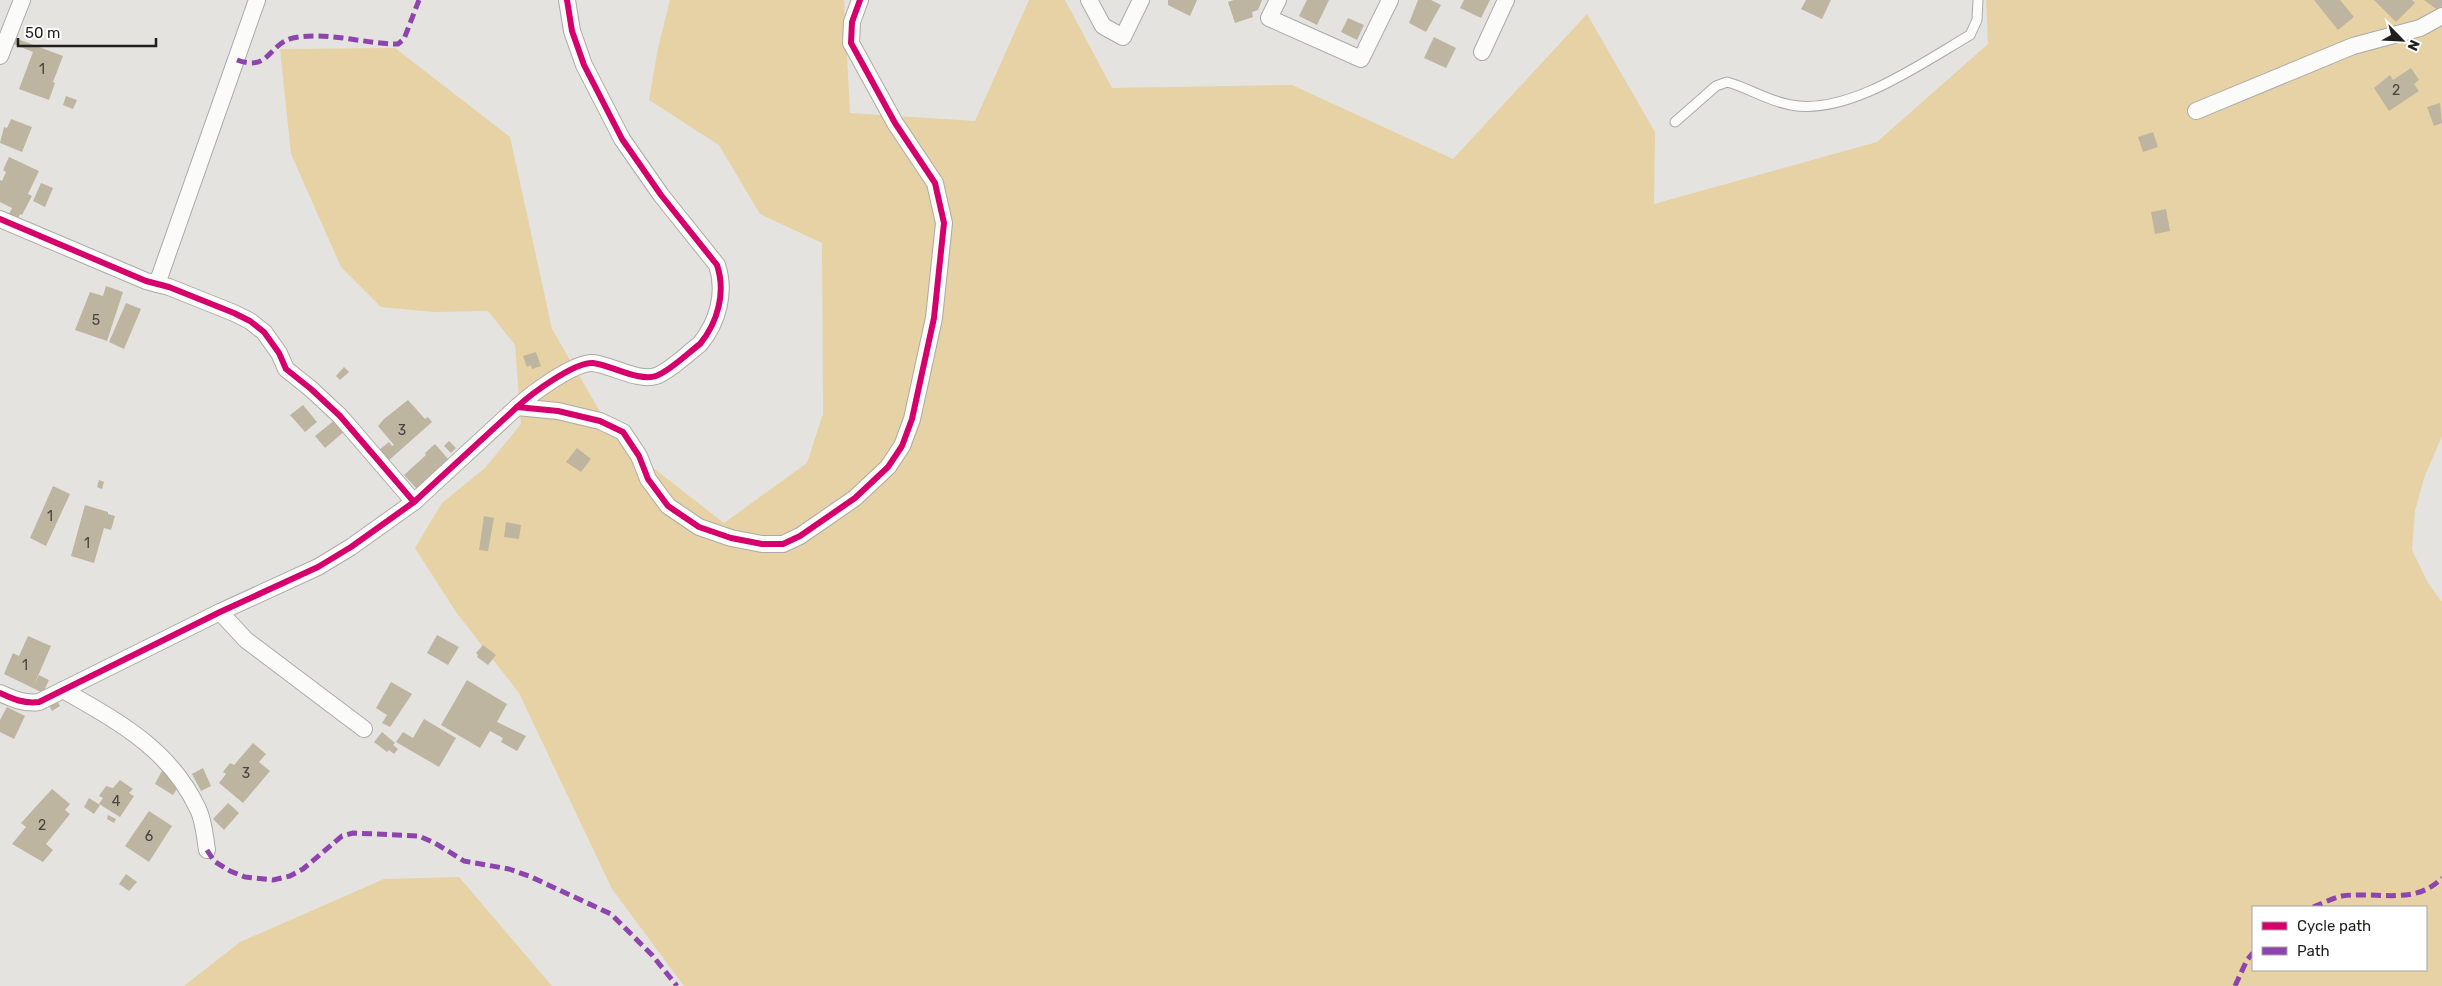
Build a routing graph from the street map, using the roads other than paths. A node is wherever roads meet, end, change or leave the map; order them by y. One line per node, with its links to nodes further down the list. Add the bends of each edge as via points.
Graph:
1 (22, 0): 13 (street)
2 (257, 0): 17 (street)
3 (567, 0): 18 (street, via 574,37 584,65 622,139 717,265 720,301 700,344 657,376 634,375 584,363)
4 (860, 0): 18 (street, via 852,22 850,43 895,123 935,183 944,223 934,318 912,419 902,446 888,467 855,498 800,536 783,544 762,544 730,538 699,527 668,506 648,478 639,456 623,432 600,421 536,407)
5 (1089, 0): 6 (street, via 1103,26 1123,36)
6 (1141, 0)
7 (1278, 0): 8 (street, via 1269,18 1361,59)
8 (1390, 0)
9 (1506, 0): 12 (street)
10 (1978, 0): 15 (lane, via 1977,20 1970,35 1863,96 1810,107 1792,106 1727,82 1716,86)
11 (2442, 16): 14 (street, via 2420,28 2353,46)
12 (1482, 52)
13 (0, 56)
14 (2196, 111)
15 (1675, 122)
16 (0, 219): 17 (street)
17 (157, 284): 19 (street, via 234,313 264,332 286,369 340,416)
18 (517, 407): 19 (street)
19 (414, 502): 20 (street, via 352,547 318,567)
20 (220, 612): 21 (street); 23 (street, via 246,640)
21 (63, 690): 22 (street, via 29,704); 24 (street, via 151,745 180,779 199,811)
22 (0, 693)
23 (364, 729)
24 (207, 850)

